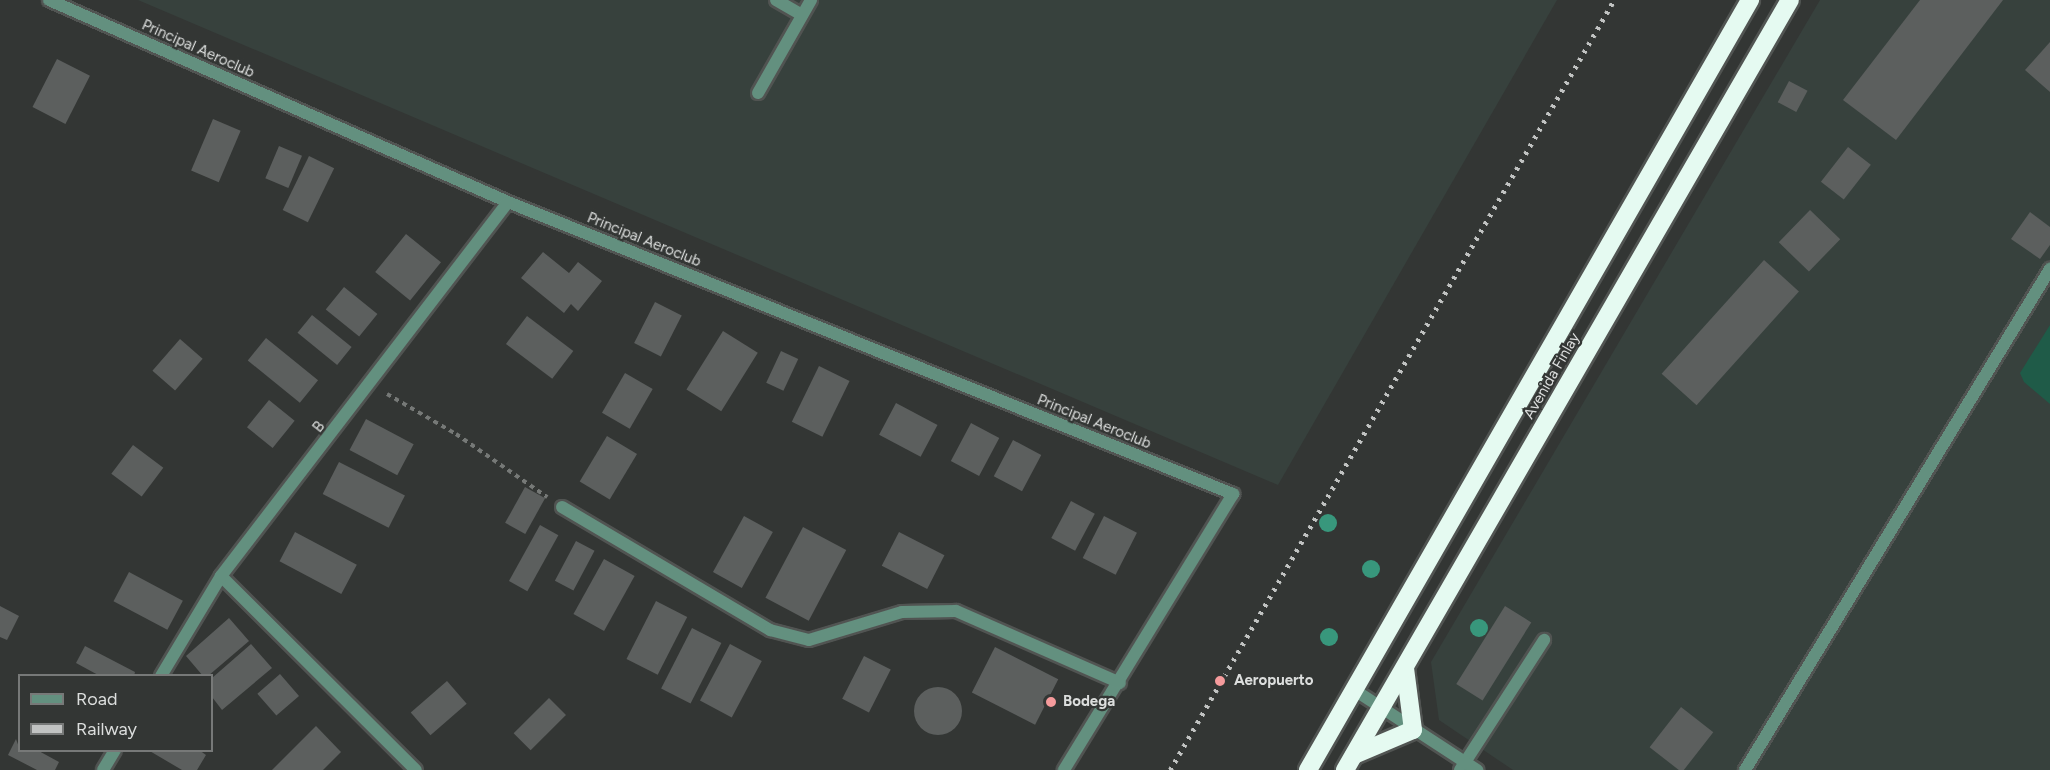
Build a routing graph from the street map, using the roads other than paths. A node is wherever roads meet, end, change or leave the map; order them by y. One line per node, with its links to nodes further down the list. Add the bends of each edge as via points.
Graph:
1 (49, 0): 8 (street, Principal Aeroclub)
2 (777, 0): 6 (street)
3 (811, 0): 6 (street)
4 (1750, 0): 16 (highway, Avenida Finlay)
5 (1790, 0): 13 (highway, Avenida Finlay)
6 (802, 15): 7 (street)
7 (758, 93)
8 (508, 202): 11 (street, B); 15 (street, Principal Aeroclub, via 1233,494)
9 (2050, 269): 27 (street)
10 (562, 507): 15 (street, via 770,630 809,640 902,612 956,611)
11 (221, 576): 14 (street, B); 23 (street)
12 (1544, 640): 21 (street)
13 (1404, 668): 17 (highway, Avenida Finlay); 18 (highway)
14 (162, 674)
15 (1120, 683): 24 (street)
16 (1356, 691): 17 (street); 25 (highway, Avenida Finlay)
17 (1381, 709): 18 (street); 20 (highway, Avenida Finlay)
18 (1413, 730): 20 (highway); 21 (street)
19 (114, 752): 22 (street)
20 (1350, 763)
21 (1462, 766): 26 (street)
22 (103, 770)
23 (416, 770)
24 (1064, 770)
25 (1308, 770)
26 (1477, 770)
27 (1745, 770)

